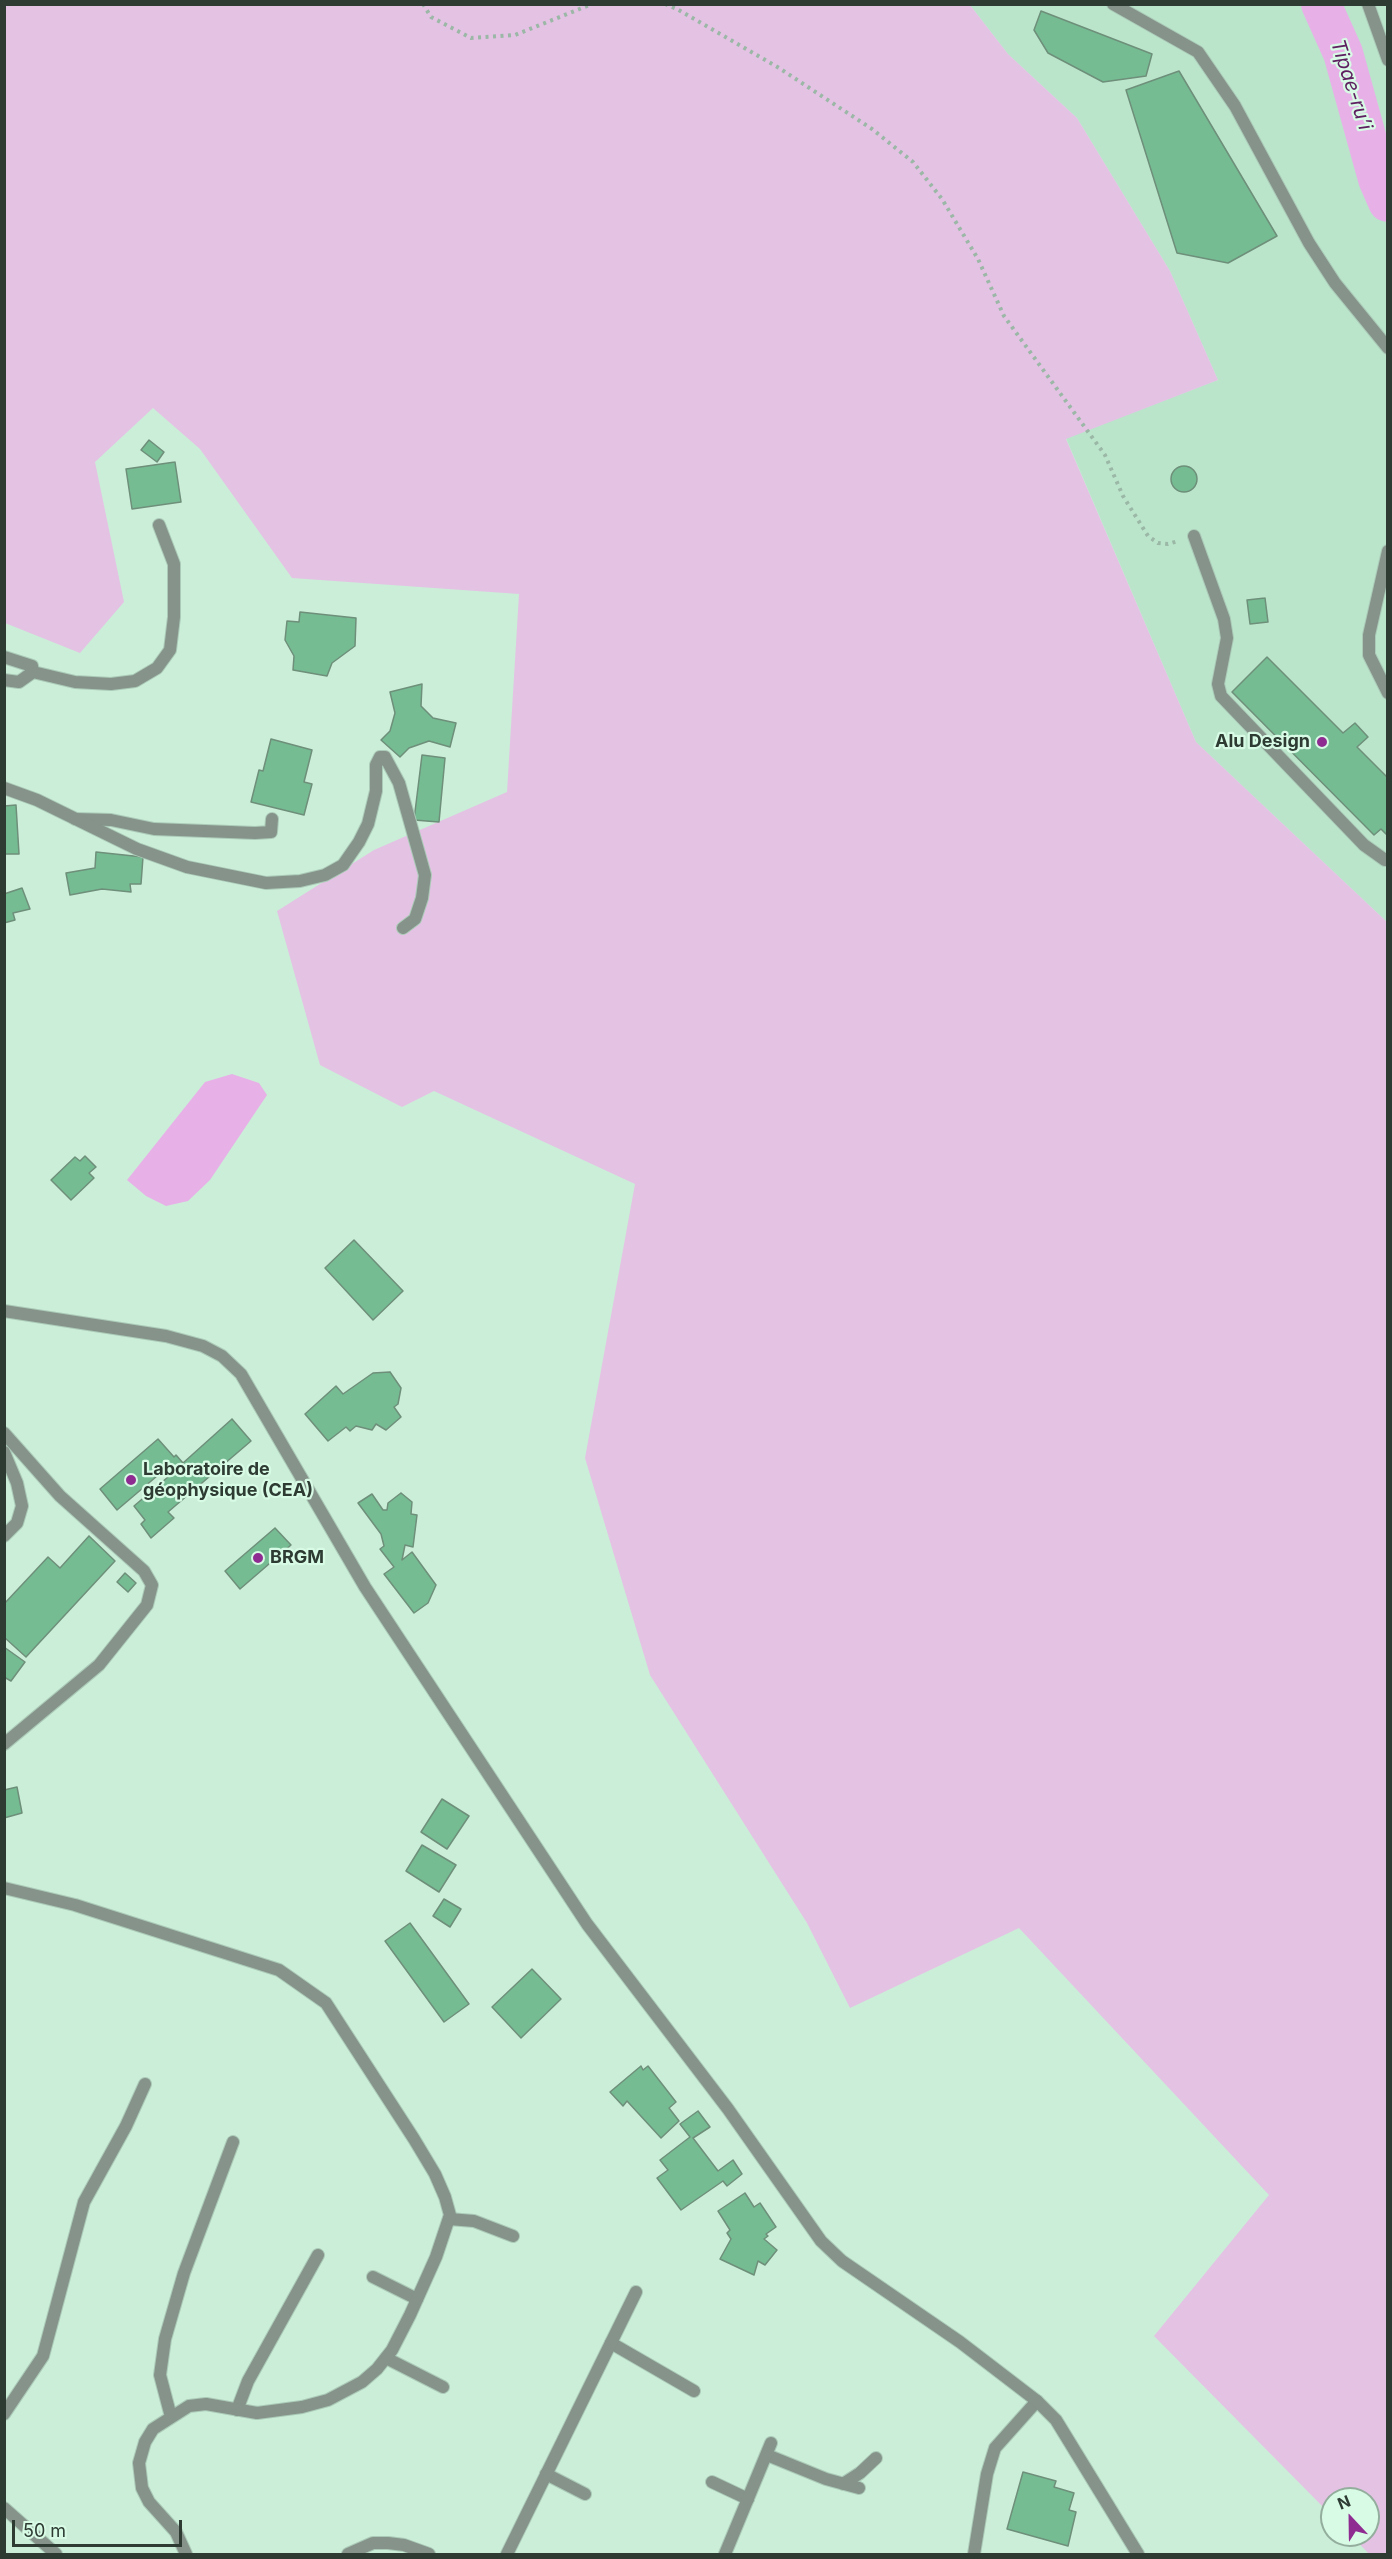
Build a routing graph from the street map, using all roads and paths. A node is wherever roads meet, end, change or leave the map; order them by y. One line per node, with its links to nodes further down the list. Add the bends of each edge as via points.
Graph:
1 (423, 4): 2 (path, via 431,17 471,38 514,35)
2 (592, 4)
3 (665, 4): 9 (path, via 779,68 872,129 913,162 942,199 978,259 1004,316 1105,456 1123,496 1148,536 1168,544)
4 (1113, 4): 7 (street, via 1198,52 1235,106 1309,243 1335,283)
5 (1368, 4): 6 (street)
6 (1388, 60)
7 (1388, 348)
8 (159, 525): 12 (street, via 174,564 174,617 170,650 157,668 135,681 111,684 75,682)
9 (1194, 536): 18 (street, via 1224,618 1227,639 1218,684 1221,696 1364,845)
10 (1388, 551): 14 (street, via 1369,635 1369,655)
11 (4, 657): 12 (street, via 32,666)
12 (33, 672): 13 (street, via 19,682)
13 (4, 680)
14 (1388, 693)
15 (4, 788): 16 (street)
16 (74, 819): 17 (street, via 111,820 154,829 255,833 271,832); 19 (street, via 187,867 266,883 300,881 325,875 342,865 359,842 376,791 376,765 380,757 386,757 399,783 425,875 415,920)
17 (272, 819)
18 (1388, 860)
19 (403, 928)
20 (4, 1311): 38 (street, via 166,1336 203,1346 222,1356 241,1374 365,1587 587,1924 728,2109 821,2241 842,2261 960,2342)
21 (4, 1432): 24 (street, via 60,1496 144,1571 152,1584 147,1605 99,1665)
22 (4, 1452): 23 (street, via 22,1506 17,1523)
23 (4, 1536)
24 (4, 1744)
25 (4, 1888): 28 (street, via 75,1905 279,1970 326,2003 435,2174 445,2197)
26 (145, 2084): 40 (street, via 84,2202 43,2356)
27 (233, 2142): 41 (street, via 184,2273 165,2339 160,2374)
28 (448, 2219): 29 (street, via 474,2221); 33 (street)
29 (513, 2236)
30 (318, 2255): 39 (street)
31 (373, 2277): 33 (street)
32 (636, 2292): 34 (street)
33 (417, 2299): 35 (street)
34 (611, 2343): 37 (street); 43 (street)
35 (386, 2358): 36 (street); 39 (street, via 362,2382 328,2400 257,2413)
36 (443, 2386)
37 (694, 2391)
38 (1037, 2401): 56 (street, via 995,2448); 57 (street, via 1056,2420)
39 (237, 2410): 41 (street, via 206,2404 189,2406)
40 (4, 2414)
41 (171, 2417): 51 (street, via 153,2429 139,2463 142,2488 149,2502 176,2532)
42 (876, 2458): 45 (street)
43 (546, 2474): 47 (street); 54 (street)
44 (712, 2482): 48 (street)
45 (843, 2484): 46 (street); 48 (street, via 769,2449)
46 (860, 2488)
47 (585, 2494)
48 (748, 2499): 55 (street)
49 (4, 2508): 50 (street)
50 (56, 2554)
51 (186, 2554)
52 (348, 2554): 53 (street, via 373,2543 388,2543)
53 (429, 2554)
54 (507, 2554)
55 (725, 2554)
56 (974, 2554)
57 (1138, 2554)

